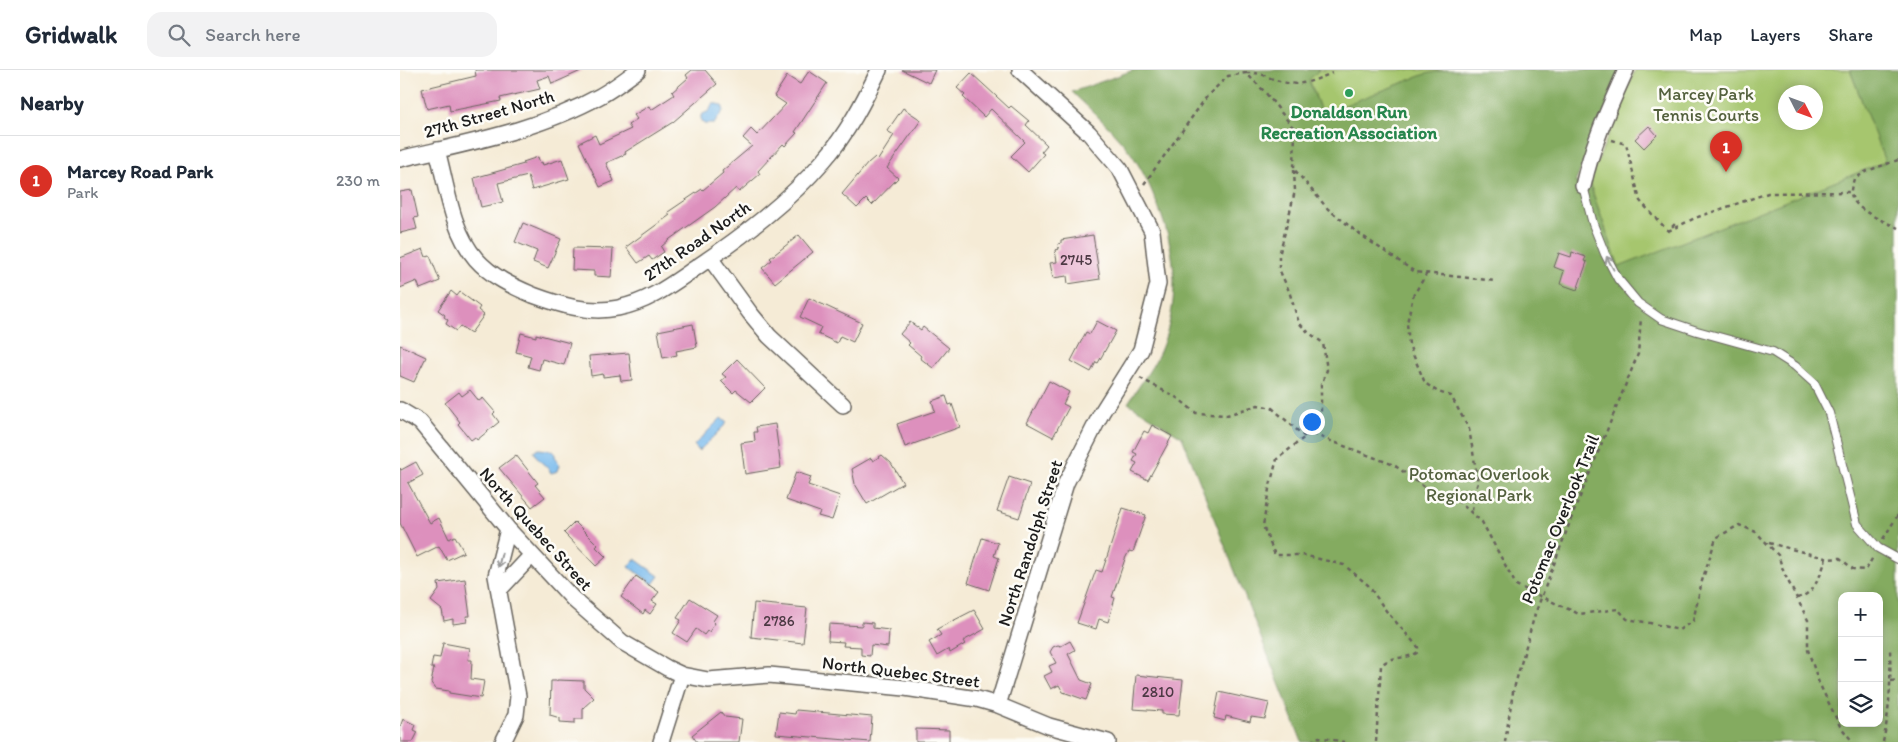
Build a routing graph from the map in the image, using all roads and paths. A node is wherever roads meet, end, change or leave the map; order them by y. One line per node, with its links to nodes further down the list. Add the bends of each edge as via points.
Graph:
1 (638, 70): 8 (street, 27th Street North, via 601,96 554,117)
2 (878, 70): 18 (street, 27th Road North, via 844,133 825,159 798,188)
3 (1020, 70): 14 (street, North Randolph Street, via 1089,133 1120,169)
4 (1626, 70): 7 (street)
5 (1332, 73): 6 (path, via 1309,83 1284,83 1260,72)
6 (1246, 74): 11 (path, via 1295,130); 14 (path, via 1228,76 1208,95)
7 (1598, 136): 12 (street); 17 (path, via 1626,144 1640,201)
8 (437, 150): 9 (street, 27th Street North); 18 (street, 27th Road North, via 461,236 476,259 510,285 540,297 576,308 616,309 657,294)
9 (400, 159)
10 (1898, 160): 13 (path, via 1854,179)
11 (1294, 168): 19 (path, via 1328,209 1358,233 1415,272); 25 (path, via 1295,191 1279,256 1279,270 1299,323 1324,342 1327,370 1321,385 1321,414)
12 (1583, 186): 21 (lane, one-way to 12, via 1618,279 1605,254)
13 (1851, 192): 16 (path, via 1855,204); 17 (path, via 1768,193 1695,218)
14 (1134, 198): 22 (street, North Randolph Street, via 1152,231 1158,284 1141,350)
15 (1675, 224): 17 (path)
16 (1898, 228)
17 (1668, 231)
18 (710, 258): 23 (street, via 769,336)
19 (1427, 273): 20 (path); 27 (path, via 1413,296 1407,323 1409,345 1425,383 1451,396 1469,429 1478,483)
20 (1496, 281)
21 (1640, 305): 31 (lane, via 1661,320 1773,352 1814,383 1829,413 1857,524); 36 (path, Potomac Overlook Trail, via 1638,354)
22 (1128, 371): 26 (path, via 1179,399 1196,413 1227,415 1258,405 1272,408); 42 (street, North Randolph Street, via 1102,412 1066,484)
23 (844, 405)
24 (400, 410): 29 (street, North Quebec Street, via 420,422)
25 (1310, 433): 26 (path); 27 (path, via 1394,464 1431,492 1458,501)
26 (1305, 437): 48 (path, via 1277,459 1268,489 1263,526 1275,555 1303,555 1344,565 1368,585 1418,647 1413,656 1392,658 1381,666)
27 (1472, 513): 36 (path, via 1482,522 1516,585)
28 (1898, 515): 31 (path)
29 (508, 529): 32 (street, North Quebec Street); 35 (street, one-way to 35, via 496,576)
30 (1767, 543): 33 (path); 36 (path, via 1756,532 1739,525 1716,538 1693,621 1679,630 1627,620 1618,609 1579,614); 37 (path, via 1778,555)
31 (1878, 548): 33 (path, via 1866,570 1853,569 1840,558); 34 (lane)
32 (532, 555): 35 (street); 39 (street, North Quebec Street, via 622,642)
33 (1826, 558): 37 (path, via 1816,586)
34 (1898, 559)
35 (499, 590): 43 (street, via 518,696 516,714)
36 (1542, 597): 49 (path, Potomac Overlook Trail, via 1515,684)
37 (1797, 598): 50 (path, via 1808,620 1808,650 1819,683 1840,726)
38 (1890, 648): 41 (path)
39 (682, 675): 42 (street, North Quebec Street, via 708,680 769,675 905,688); 44 (street)
40 (1898, 680): 41 (path)
41 (1891, 681): 51 (path)
42 (998, 705): 45 (street, North Quebec Street, via 1049,726)
43 (503, 742)
44 (661, 742)
45 (1108, 742)
46 (1311, 742): 47 (path, via 1319,737)
47 (1344, 742)
48 (1376, 742)
49 (1505, 742)
50 (1854, 742)
51 (1883, 742)

